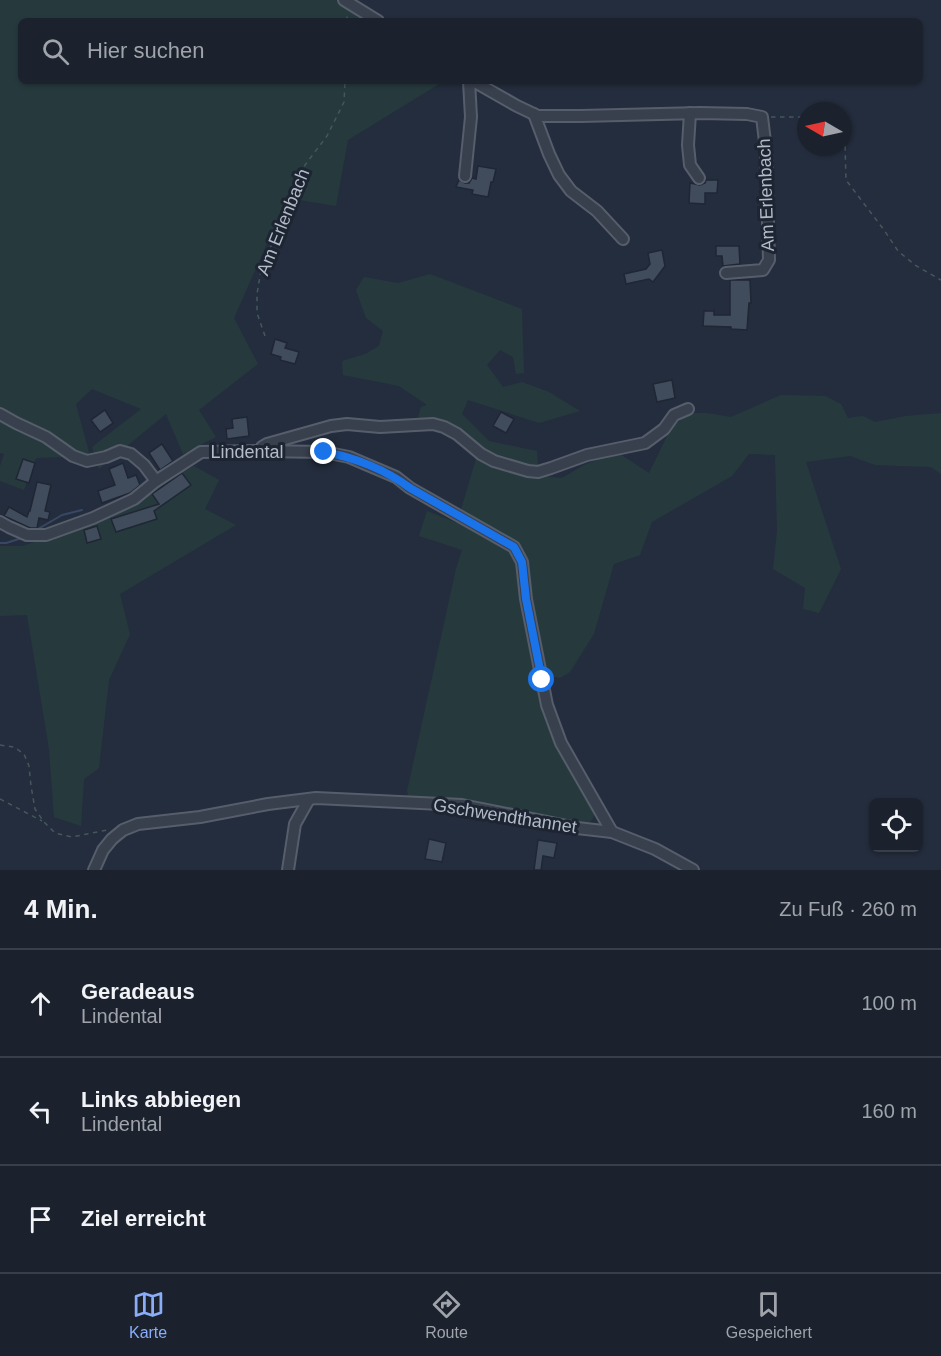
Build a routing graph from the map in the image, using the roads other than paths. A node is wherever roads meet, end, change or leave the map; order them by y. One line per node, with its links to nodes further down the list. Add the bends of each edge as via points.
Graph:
1 (345, 0): 2 (street)
2 (373, 18)
3 (471, 84): 7 (street)
4 (477, 84): 6 (street, Am Erlenbach)
5 (690, 113): 6 (street, Am Erlenbach); 8 (street, via 690,165); 10 (street, Am Erlenbach, via 762,117 769,260 763,270)
6 (534, 114): 9 (street, via 559,175)
7 (465, 176)
8 (699, 178)
9 (623, 239)
10 (726, 273)
11 (688, 409): 13 (street, via 674,415 645,444 587,455 538,472 494,461 457,434 433,424 331,426 267,444)
12 (0, 414): 14 (street, via 87,461 120,451 131,454)
13 (260, 451): 14 (street, Lindental, via 201,452); 17 (street, Lindental, via 324,452 349,458 396,477 514,547 522,562 547,705 561,743)
14 (156, 481): 15 (street, Lindental, via 134,500 45,535 27,535)
15 (0, 522)
16 (309, 799): 18 (street, Gschwendthannet, via 462,806); 20 (street, Gschwendthannet, via 138,824 112,839); 21 (street, via 295,824)
17 (600, 812): 18 (street); 19 (street, Lindental)
18 (592, 829): 19 (street, Gschwendthannet)
19 (612, 832): 22 (street, Gschwendthannet)
20 (94, 870)
21 (288, 870)
22 (693, 870)

